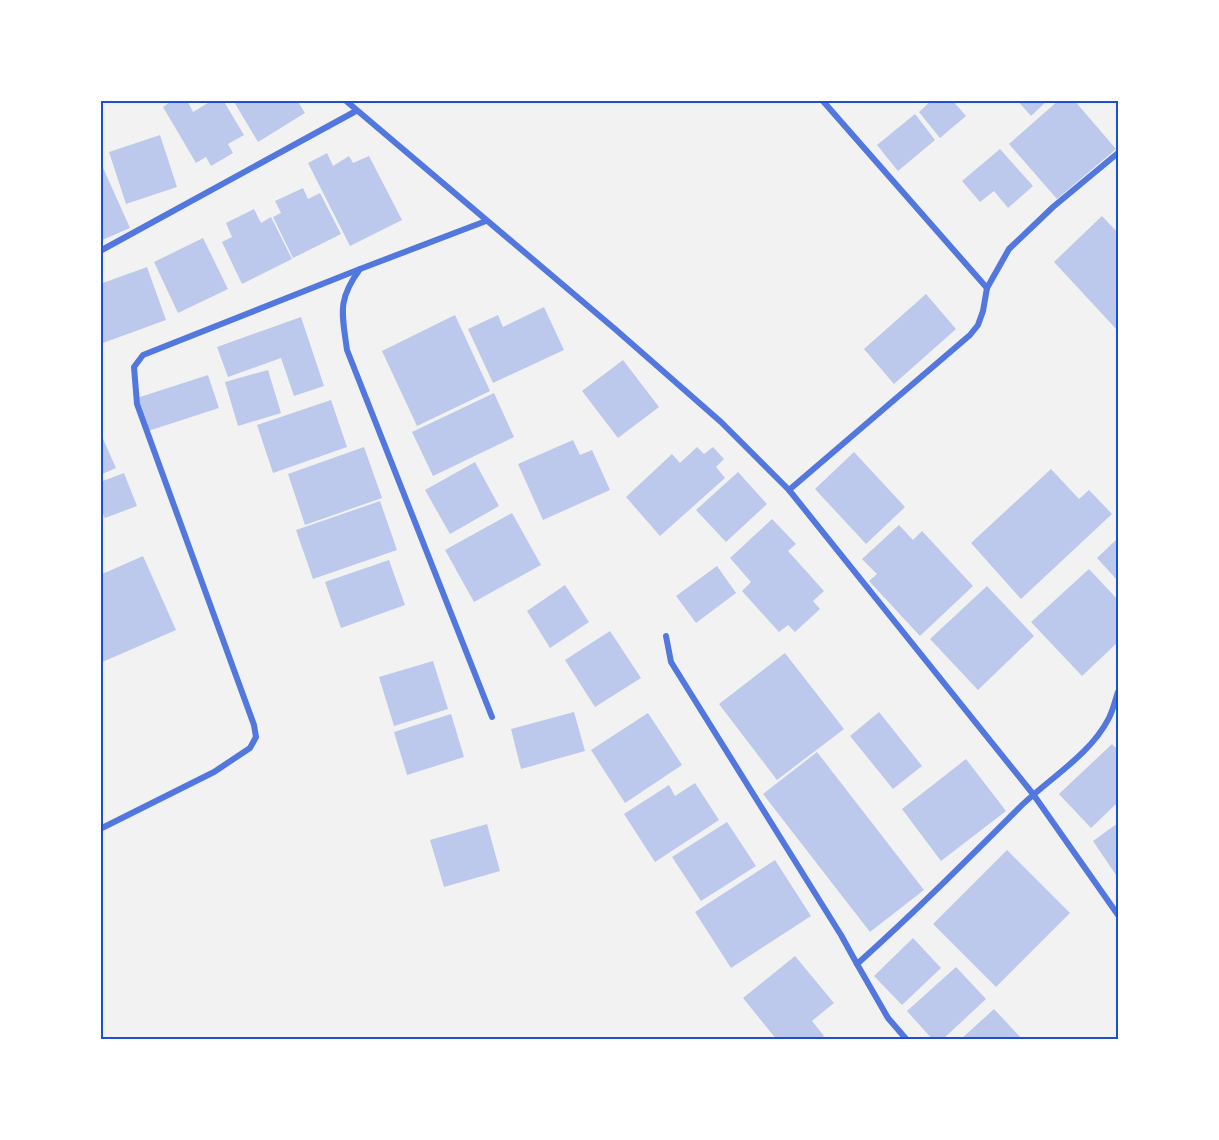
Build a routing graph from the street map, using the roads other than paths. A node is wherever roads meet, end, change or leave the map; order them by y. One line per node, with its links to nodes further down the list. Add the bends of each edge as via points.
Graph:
1 (345, 100): 3 (street)
2 (822, 100): 8 (street)
3 (356, 111): 5 (street); 6 (street)
4 (1119, 153): 8 (street, via 1009,249)
5 (486, 221): 7 (street); 9 (street, via 721,422)
6 (100, 251)
7 (360, 269): 12 (street, via 344,297 347,350); 14 (street, via 143,355 134,367 137,404 256,737 250,748 214,772)
8 (987, 288): 9 (street, via 983,311 970,335)
9 (789, 490): 13 (street)
10 (666, 636): 16 (street, via 671,662)
11 (1119, 692): 13 (street, via 1109,718 1095,738)
12 (492, 717)
13 (1033, 794): 15 (street); 16 (street, via 907,920)
14 (100, 829)
15 (1119, 915)
16 (857, 964): 17 (street, via 888,1018)
17 (907, 1040)

